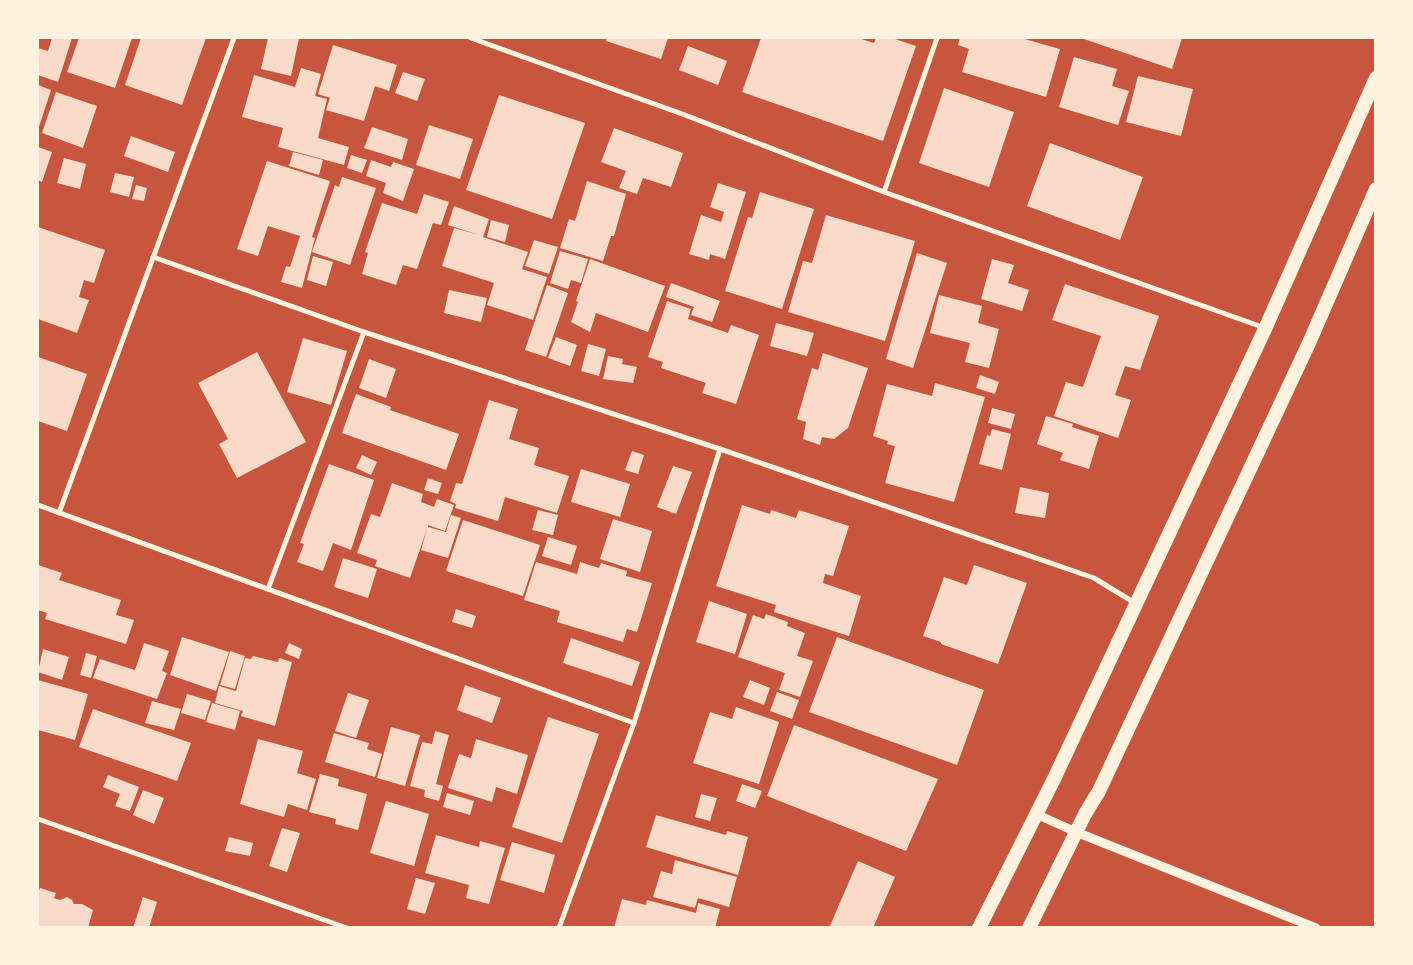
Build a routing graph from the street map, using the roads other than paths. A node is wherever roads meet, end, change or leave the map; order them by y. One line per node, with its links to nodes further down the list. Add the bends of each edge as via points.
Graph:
1 (234, 38): 7 (street)
2 (470, 38): 6 (street, via 685,115)
3 (937, 38): 6 (street)
4 (1376, 78): 8 (highway)
5 (1376, 190): 18 (highway, via 1301,361 1099,791)
6 (884, 192): 8 (street)
7 (153, 257): 9 (street); 12 (street)
8 (1265, 329): 14 (highway)
9 (364, 332): 10 (street); 13 (street)
10 (720, 449): 14 (street, via 1094,578); 15 (street)
11 (38, 505): 12 (street)
12 (59, 513): 13 (street)
13 (268, 588): 15 (street)
14 (1135, 603): 16 (highway)
15 (634, 723): 20 (street)
16 (1036, 814): 18 (street); 21 (highway)
17 (38, 819): 19 (street)
18 (1076, 832): 22 (highway); 23 (street)
19 (347, 928)
20 (559, 928)
21 (979, 928)
22 (1030, 928)
23 (1316, 928)

